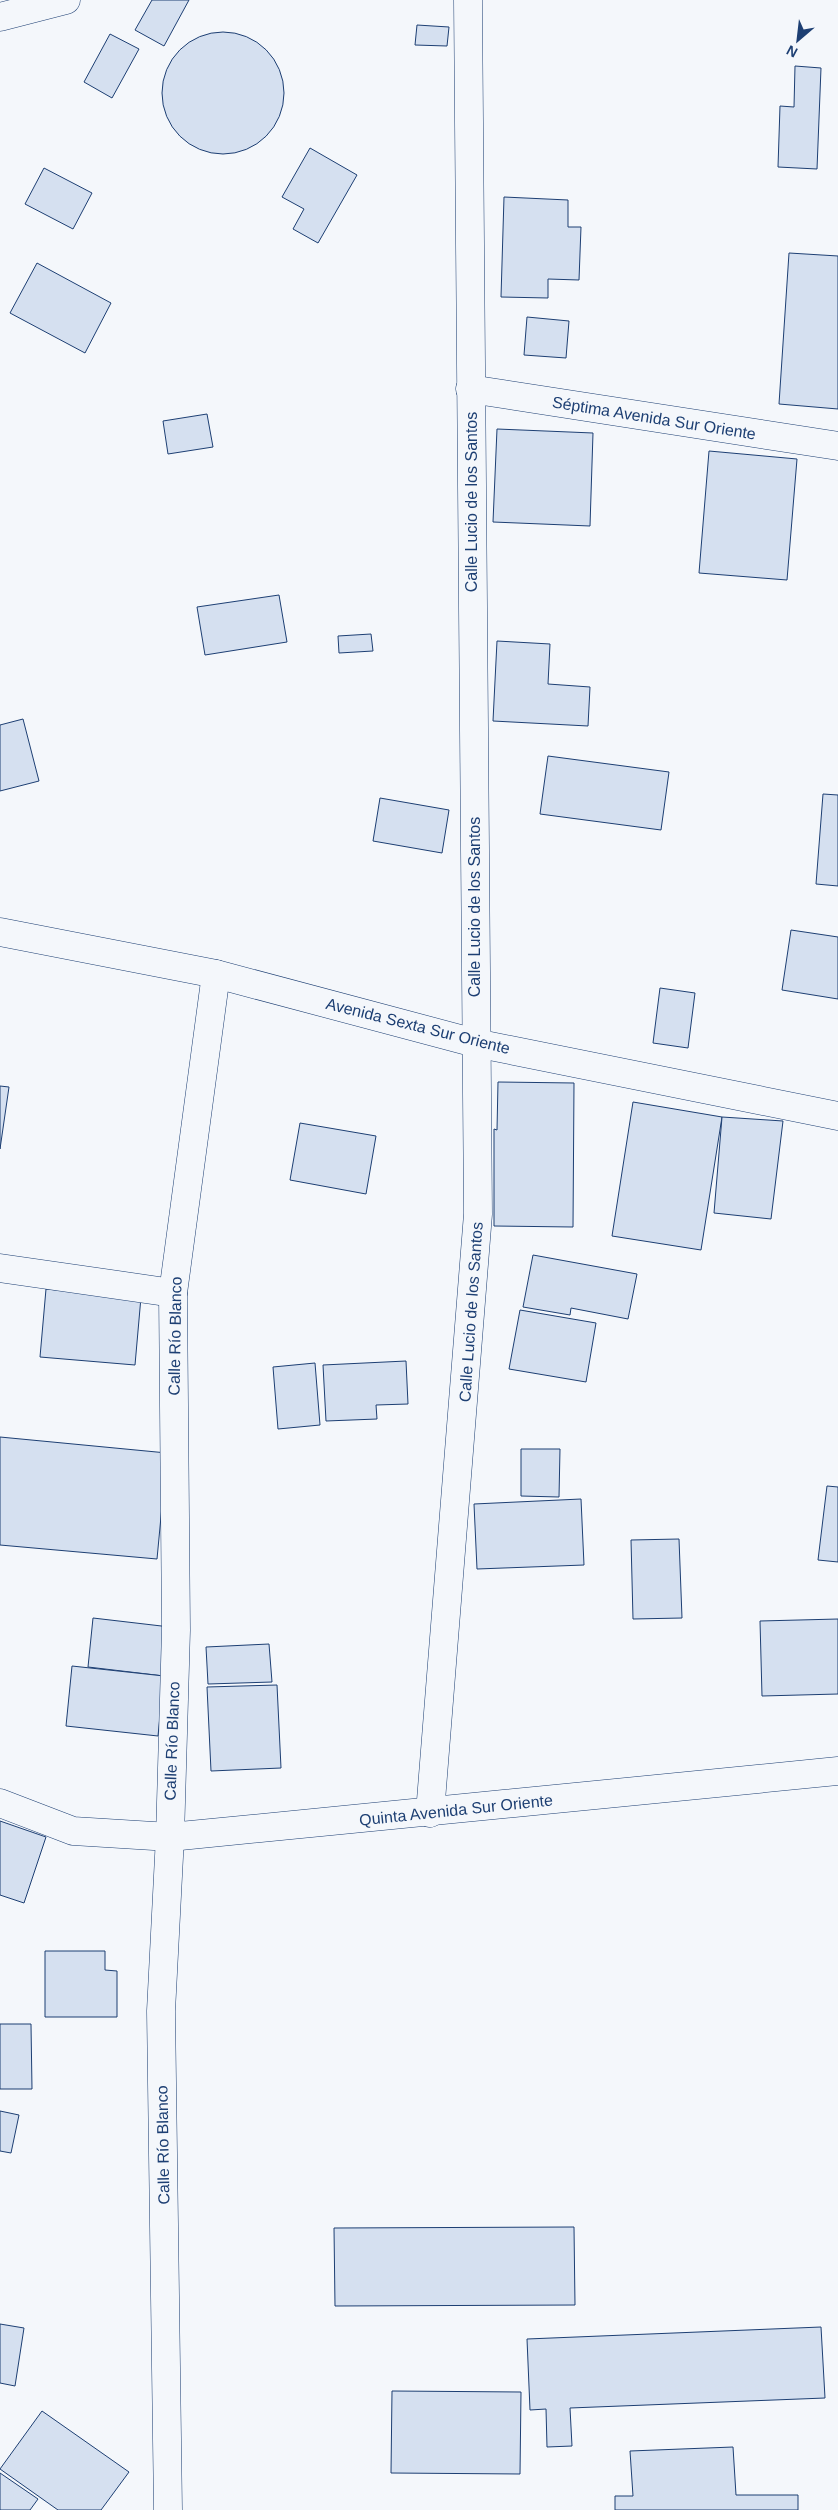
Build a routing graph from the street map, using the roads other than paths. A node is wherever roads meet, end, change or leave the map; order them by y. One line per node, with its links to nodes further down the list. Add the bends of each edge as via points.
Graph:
1 (66, 0): 3 (street)
2 (468, 0): 4 (street, Calle Lucio de los Santos)
3 (0, 17)
4 (470, 389): 5 (street, Séptima Avenida Sur Oriente); 8 (street, Calle Lucio de los Santos)
5 (838, 446)
6 (0, 932): 7 (street, Avenida Sexta Sur Oriente)
7 (216, 974): 8 (street, Avenida Sexta Sur Oriente); 11 (street, Calle Río Blanco)
8 (475, 1043): 9 (street, Avenida Sexta Sur Oriente); 14 (street, Calle Lucio de los Santos, via 478,1214)
9 (838, 1116)
10 (0, 1268): 11 (street)
11 (174, 1293): 15 (street, Calle Río Blanco, via 176,1630)
12 (838, 1771): 14 (street, Quinta Avenida Sur Oriente)
13 (0, 1803): 15 (street, Quinta Avenida Sur Oriente, via 73,1831)
14 (430, 1813): 15 (street, Quinta Avenida Sur Oriente)
15 (170, 1838): 16 (street, Calle Río Blanco, via 161,2011)
16 (168, 2497): 17 (street)
17 (150, 2510)

